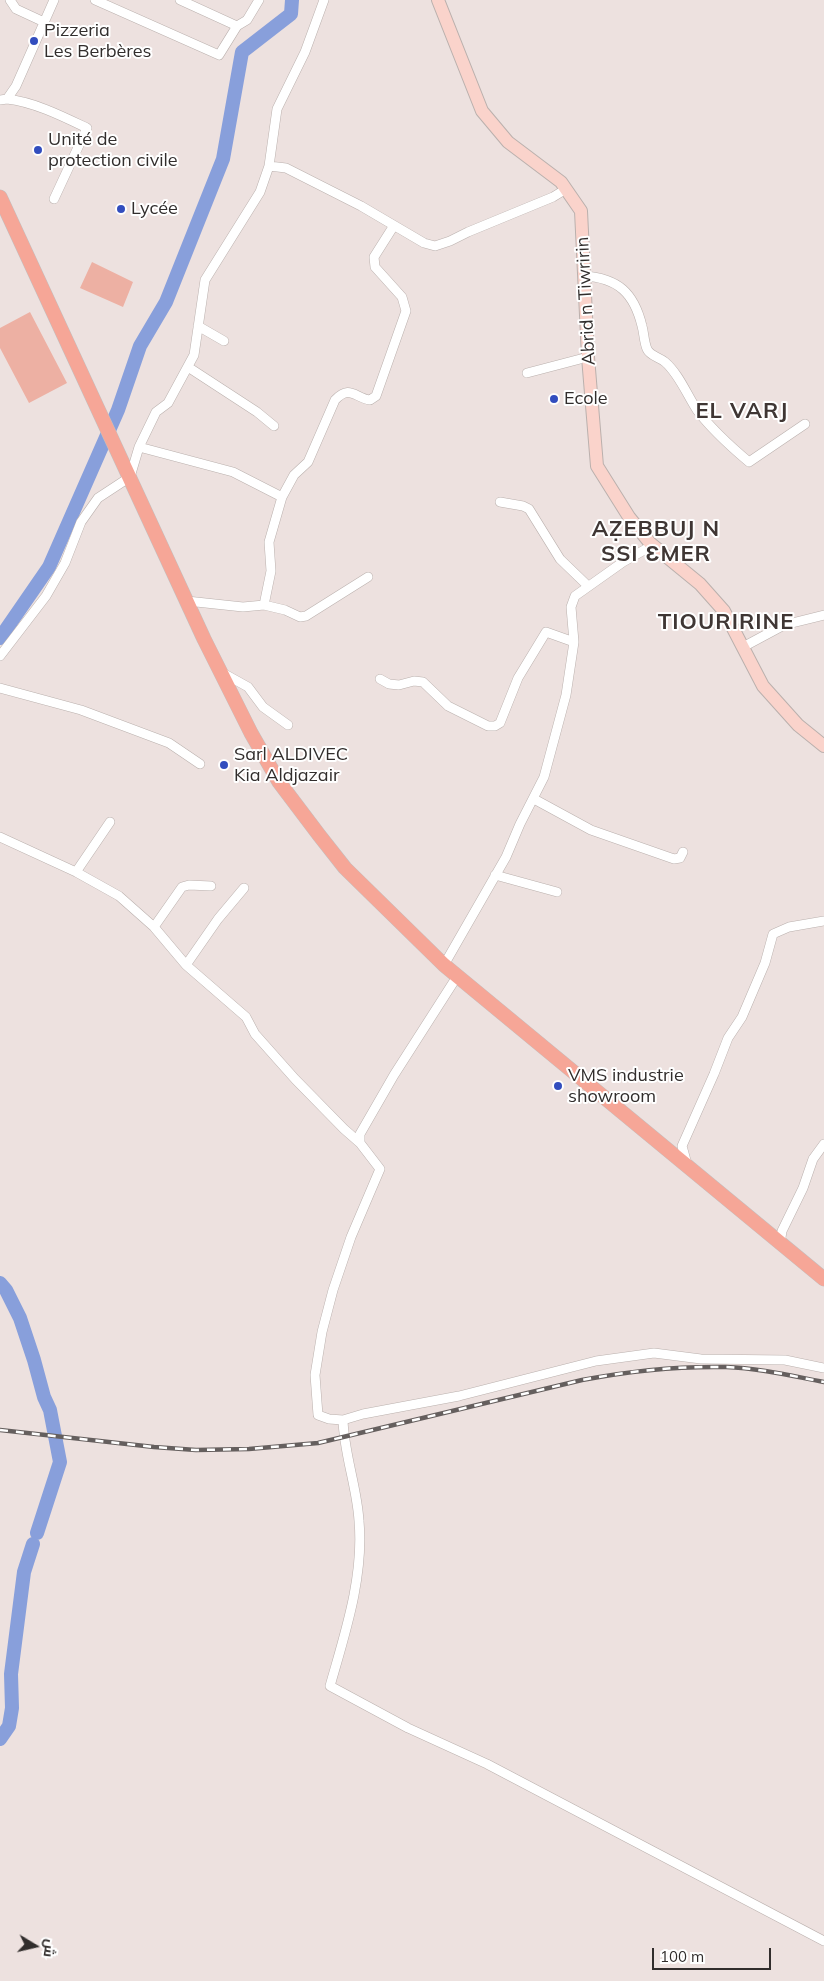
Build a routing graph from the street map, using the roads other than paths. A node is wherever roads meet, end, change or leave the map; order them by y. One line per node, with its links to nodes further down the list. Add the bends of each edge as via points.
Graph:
1 (10, 0): 8 (street, via 16,8)
2 (54, 0): 8 (street)
3 (94, 0): 9 (street, via 220,56)
4 (180, 0): 9 (street)
5 (259, 0): 9 (street, via 247,20)
6 (324, 0): 11 (street, via 305,52 277,109)
7 (438, 0): 12 (street, Abrid n Tiwririn, via 482,111 508,142)
8 (44, 22): 10 (street, via 16,86)
9 (237, 26)
10 (3, 100): 14 (street, via 15,100 86,128)
11 (269, 166): 15 (street, via 286,168 361,206); 17 (street, via 260,192 205,280)
12 (566, 189): 15 (street, via 435,246); 16 (street, Abrid n Tiwririn, via 581,211)
13 (0, 197): 25 (main road)
14 (54, 199)
15 (393, 227): 26 (street, via 374,262 402,297 406,311 376,396 370,400 352,392 340,394 308,462 294,475)
16 (584, 276): 19 (street, Abrid n Tiwririn); 22 (street, via 614,282 627,293 637,307 647,349 664,362 721,437 749,462)
17 (198, 326): 18 (street); 20 (street, via 194,355)
18 (224, 341)
19 (588, 357): 21 (street); 28 (street, Abrid n Tiwririn, via 597,466 629,517)
20 (188, 367): 23 (street); 24 (street, via 168,403 156,412)
21 (527, 373)
22 (805, 424)
23 (274, 426)
24 (139, 447): 25 (street); 26 (street, via 233,472)
25 (130, 477): 31 (main road); 36 (street, via 98,498 81,522 65,563 46,596)
26 (282, 498): 32 (street, via 269,542 271,571)
27 (500, 502): 30 (street, via 529,509 560,558)
28 (653, 545): 30 (street); 35 (street, Abrid n Tiwririn, via 700,584 724,611)
29 (368, 577): 32 (street, via 306,616)
30 (588, 586): 34 (street, via 575,596 571,607)
31 (187, 602): 32 (street, via 244,607); 37 (main road)
32 (264, 605)
33 (824, 614): 35 (street, via 784,625)
34 (574, 642): 38 (street, via 546,632 518,678 500,723 495,726 488,726 448,706 423,682 389,684); 43 (street, via 556,736)
35 (743, 648): 41 (street, Abrid n Tiwririn, via 763,686 798,725)
36 (0, 656)
37 (221, 672): 40 (street, via 248,687 263,707); 55 (main road, via 264,758 319,835 345,868)
38 (380, 679)
39 (0, 688): 42 (street, via 81,710 169,743)
40 (288, 725)
41 (824, 746)
42 (200, 764)
43 (534, 799): 46 (street, via 591,830 674,859 680,858); 48 (street)
44 (110, 822): 47 (street)
45 (0, 837): 47 (street)
46 (682, 852)
47 (76, 872): 53 (street, via 119,896)
48 (495, 875): 51 (street); 55 (street)
49 (211, 886): 53 (street, via 182,887)
50 (244, 888): 54 (street)
51 (557, 892)
52 (824, 921): 59 (street, via 773,934 765,963 742,1017 728,1038 682,1146)
53 (154, 927): 54 (street)
54 (186, 965): 57 (street, via 246,1017 256,1034 295,1079)
55 (444, 965): 56 (main road)
56 (458, 975): 57 (street, via 370,1114 360,1134); 59 (main road)
57 (360, 1144): 63 (street, via 380,1169 332,1290 315,1375 318,1415)
58 (824, 1144): 60 (street, via 813,1159 782,1231)
59 (687, 1164): 60 (main road)
60 (780, 1244): 61 (main road)
61 (824, 1279)
62 (824, 1368): 63 (street, via 785,1360 701,1359 654,1353 596,1361 459,1396)
63 (343, 1420): 64 (street, via 360,1522 359,1556 353,1603 330,1686 408,1728 487,1764)
64 (824, 1941)

